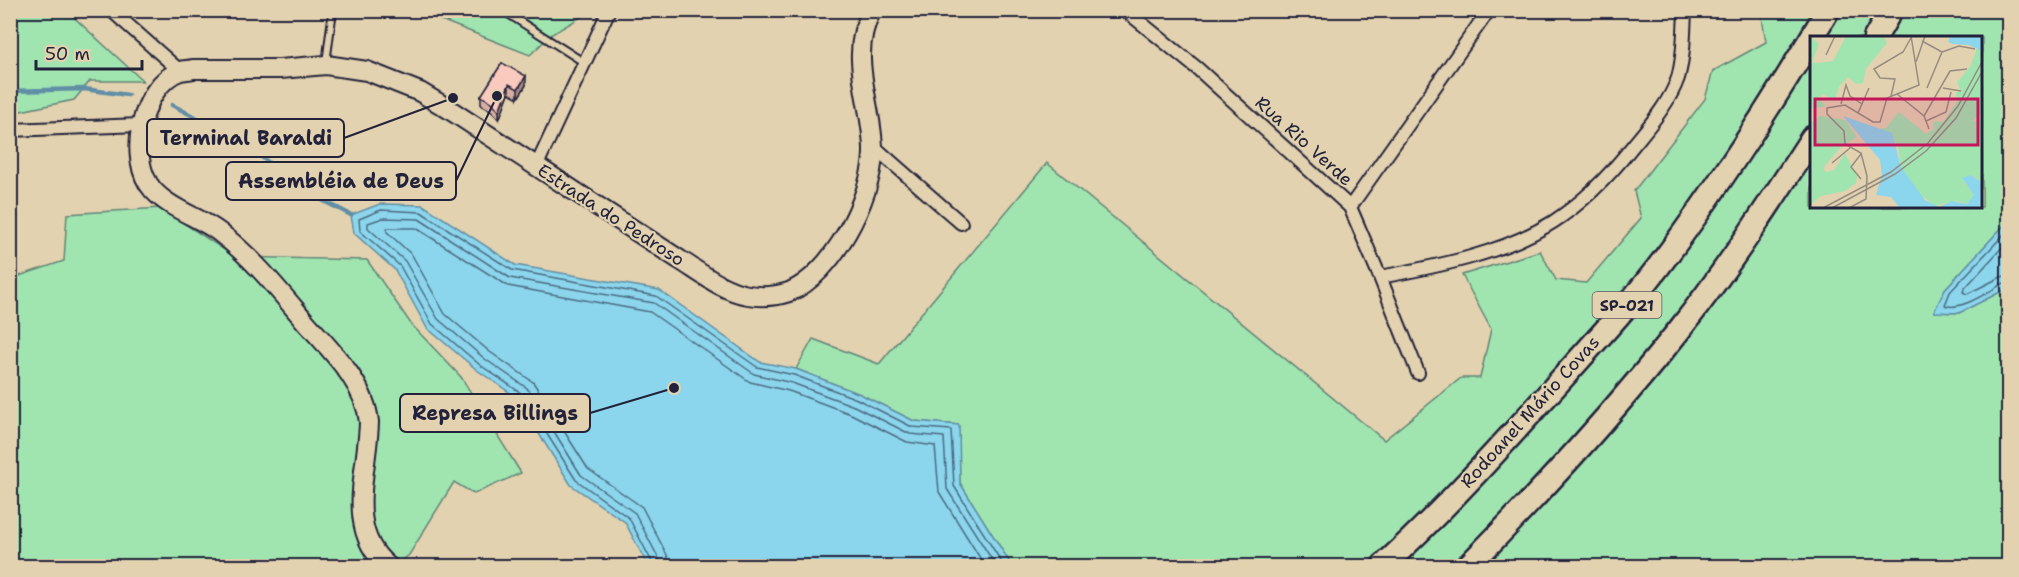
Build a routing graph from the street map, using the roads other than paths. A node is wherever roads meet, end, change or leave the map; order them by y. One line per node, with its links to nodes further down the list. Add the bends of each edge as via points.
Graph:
1 (111, 10): 16 (street)
2 (333, 10): 15 (lane)
3 (502, 10): 14 (lane)
4 (609, 10): 14 (street)
5 (872, 10): 20 (main road, Estrada do Pedroso, via 865,28 861,64)
6 (1125, 10): 22 (street, Rua Rio Verde, via 1198,69)
7 (1489, 10): 22 (street)
8 (1685, 10): 24 (street, via 1680,65 1672,92 1622,160 1583,199 1554,221 1492,250)
9 (1828, 10): 11 (highway, Rodoanel Mário Covas / SP-021)
10 (1891, 10): 12 (highway)
11 (1813, 36)
12 (1876, 36)
13 (1810, 41): 27 (highway, Rodoanel Mário Covas / SP-021, via 1712,194 1667,256 1492,457)
14 (585, 64): 21 (street)
15 (326, 65): 16 (main road, Estrada do Pedroso); 21 (main road, Estrada do Pedroso, via 367,71 420,92)
16 (180, 71): 17 (main road, via 160,85)
17 (141, 125): 18 (street); 26 (main road, via 141,164 153,190 218,231 260,267 338,360 363,399 369,422 362,519 375,553)
18 (10, 130)
19 (1810, 141): 28 (highway, SP-021, via 1747,237 1680,328 1540,492)
20 (872, 145): 21 (main road, Estrada do Pedroso, via 870,173 862,200 838,247 807,281 789,292 771,295 749,295 723,286); 23 (street)
21 (536, 168)
22 (1350, 207): 24 (street, Rua Rio Verde)
23 (961, 223)
24 (1380, 277): 25 (street, Rua Rio Verde)
25 (1418, 373)
26 (388, 567)
27 (1383, 567)
28 (1468, 567)

